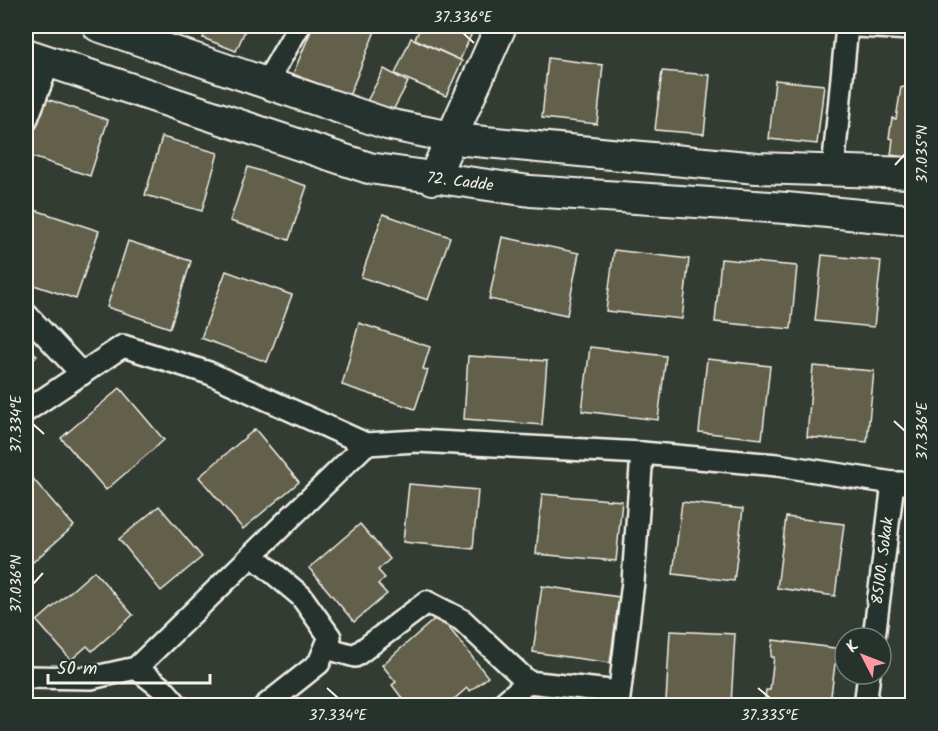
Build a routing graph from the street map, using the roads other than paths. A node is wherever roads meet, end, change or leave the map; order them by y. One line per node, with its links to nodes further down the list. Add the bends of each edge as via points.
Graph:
1 (98, 26): 8 (main road)
2 (299, 26): 8 (street)
3 (501, 26): 10 (main road)
4 (847, 26): 11 (street)
5 (857, 26): 6 (street)
6 (912, 29)
7 (37, 58): 9 (street); 13 (main road, 72. Cadde, via 369,168)
8 (266, 83): 10 (main road, via 387,124)
9 (26, 122)
10 (452, 137): 11 (main road, via 757,168); 13 (main road)
11 (833, 170): 12 (main road)
12 (912, 173)
13 (432, 179): 14 (main road, 72. Cadde, via 530,191)
14 (912, 220)
15 (26, 314): 16 (street)
16 (82, 374): 17 (street); 18 (street, via 123,346 209,373)
17 (26, 411)
18 (366, 444): 19 (street, via 417,441); 21 (street)
19 (642, 453): 20 (street, via 777,465); 28 (street, via 633,582)
20 (903, 483): 22 (street, 85100. Sokak)
21 (252, 555): 23 (street, via 301,596 330,637); 24 (street)
22 (876, 626)
23 (326, 648): 26 (street, via 355,656 427,602 462,620); 30 (street, via 318,663)
24 (136, 668): 25 (street, via 91,678); 29 (street)
25 (26, 677)
26 (528, 682): 28 (street); 31 (street)
27 (867, 686): 32 (street)
28 (618, 699)
29 (178, 705)
30 (265, 705)
31 (500, 705)
32 (865, 705)

